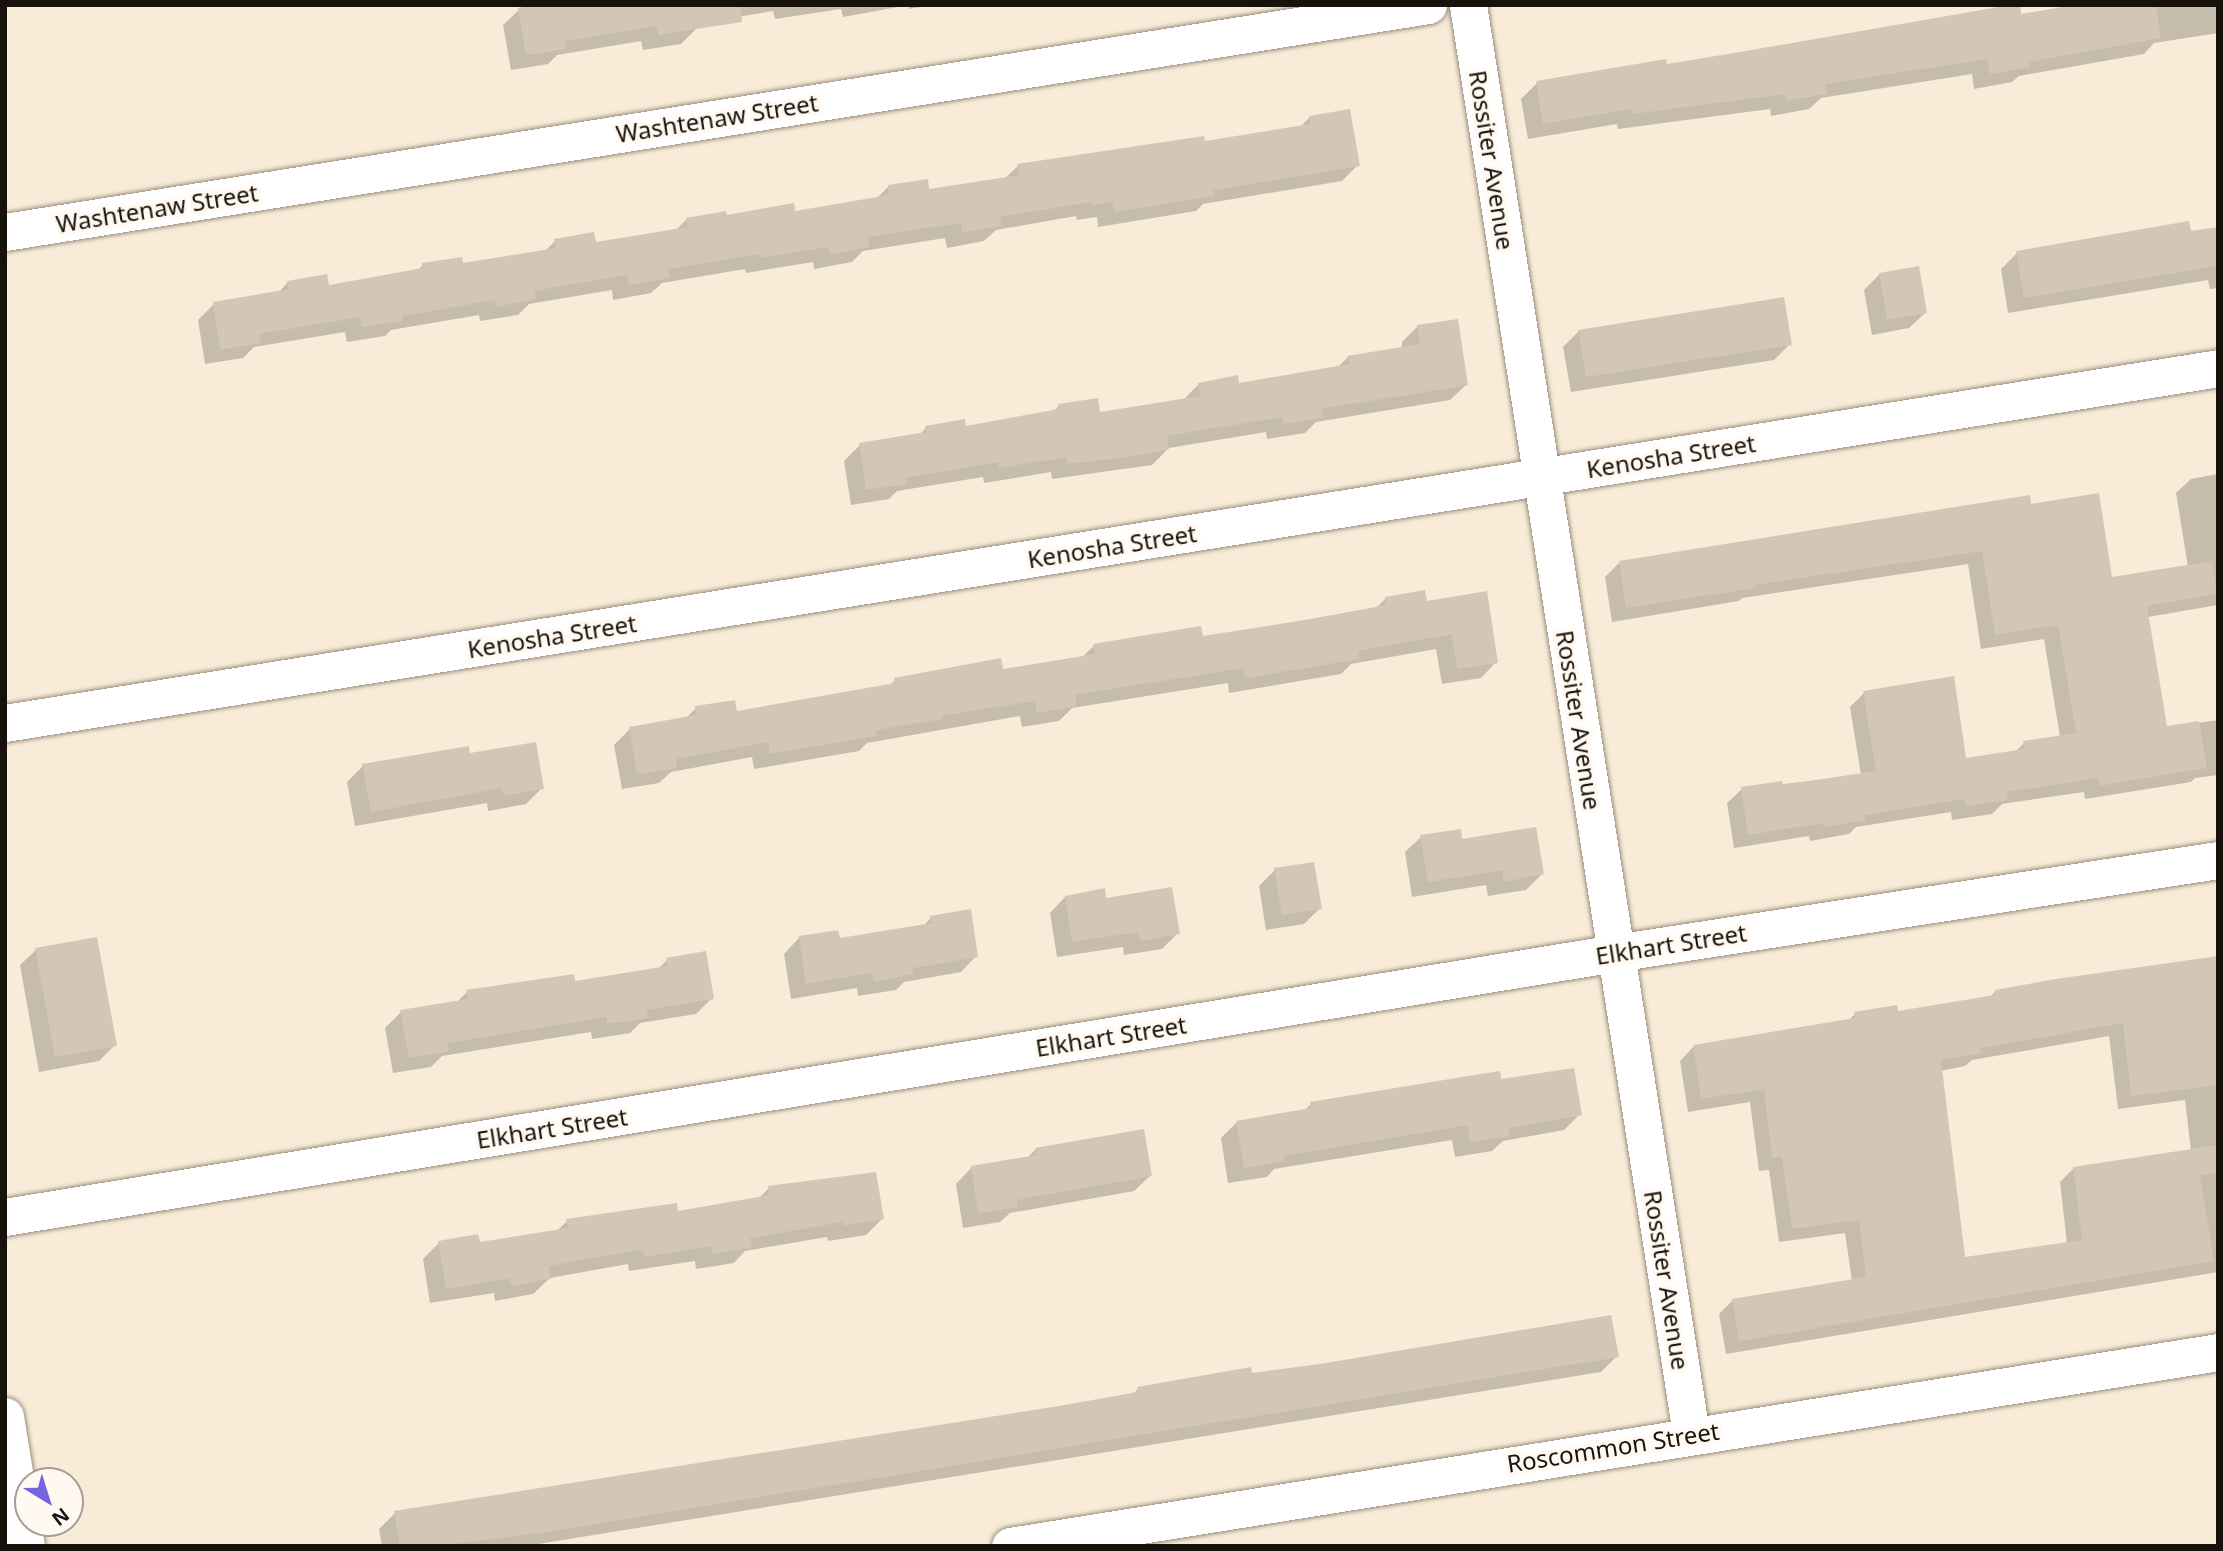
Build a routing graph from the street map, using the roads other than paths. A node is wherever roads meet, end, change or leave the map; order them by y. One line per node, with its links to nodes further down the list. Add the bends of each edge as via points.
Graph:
1 (1428, 5): 3 (street, Washtenaw Street)
2 (1468, 5): 5 (street, Rossiter Avenue)
3 (5, 232)
4 (2218, 368): 5 (street, Kenosha Street)
5 (1542, 477): 6 (street, Kenosha Street); 8 (street, Rossiter Avenue)
6 (5, 723)
7 (2218, 860): 8 (street, Elkhart Street)
8 (1615, 953): 9 (street, Elkhart Street); 12 (street, Rossiter Avenue)
9 (5, 1217)
10 (2218, 1352): 12 (street, Roscommon Street)
11 (5, 1417): 13 (street)
12 (1690, 1434): 14 (street, Roscommon Street)
13 (26, 1546)
14 (1010, 1546)

